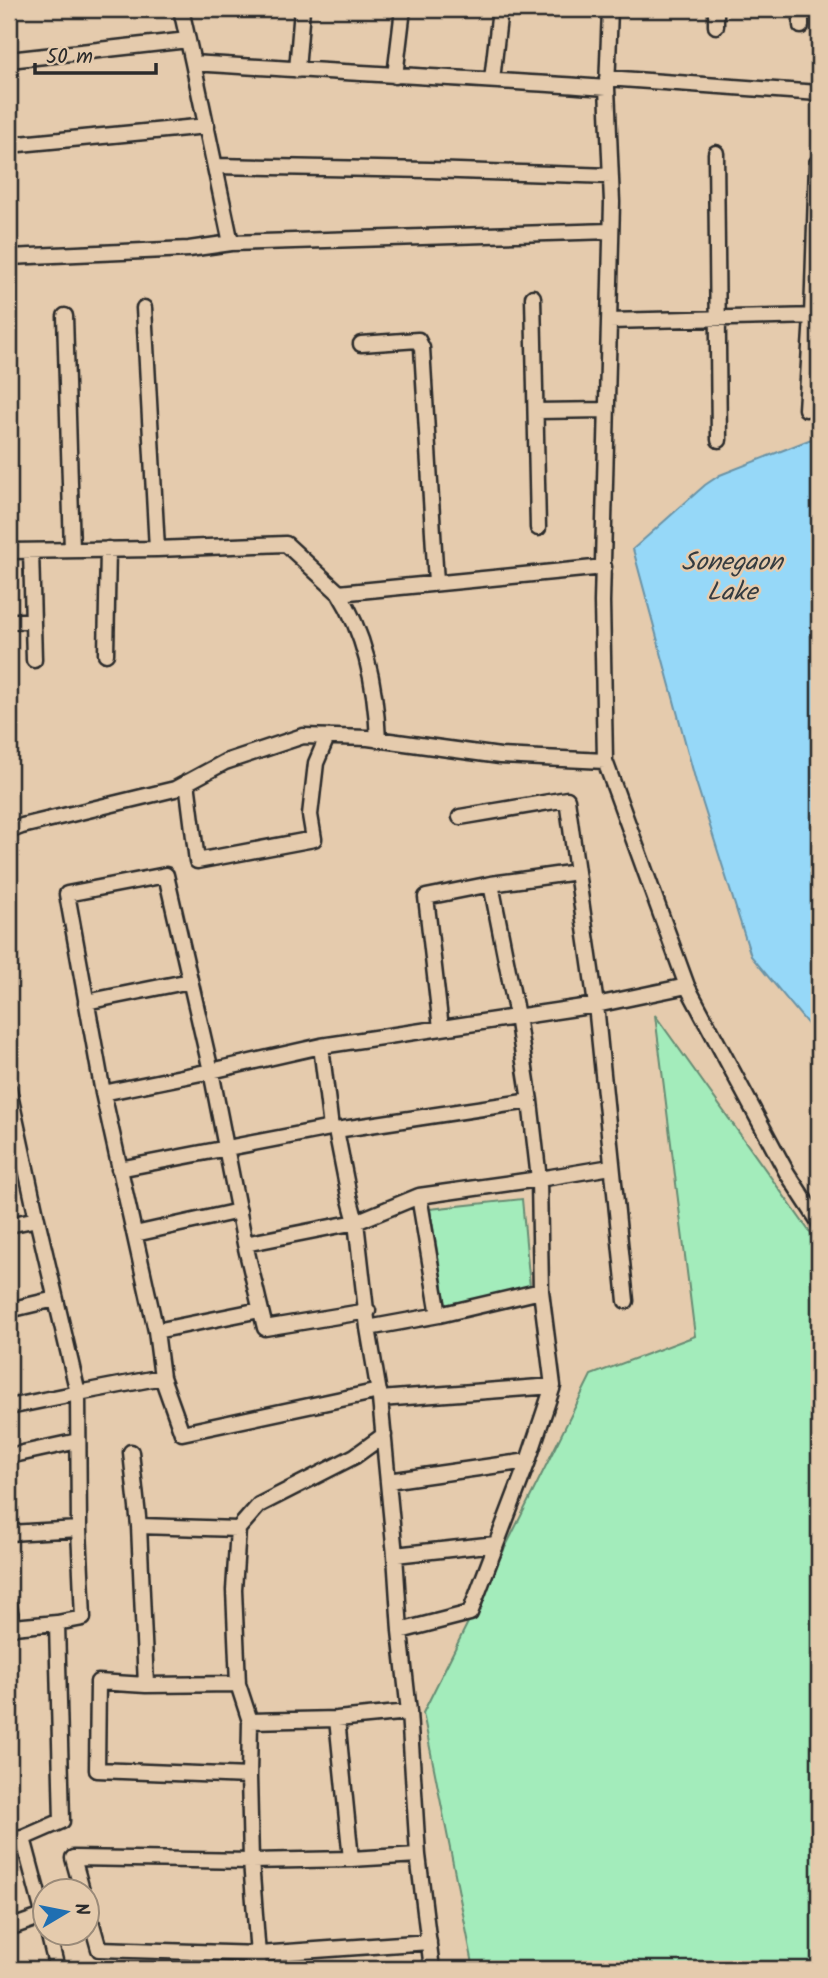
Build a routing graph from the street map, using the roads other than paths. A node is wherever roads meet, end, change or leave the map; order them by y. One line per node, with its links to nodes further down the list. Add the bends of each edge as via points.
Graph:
1 (181, 9): 10 (street)
2 (302, 9): 13 (street)
3 (403, 9): 14 (street)
4 (500, 9): 15 (street)
5 (610, 9): 16 (street)
6 (716, 9): 8 (street)
7 (801, 9): 9 (street)
8 (716, 26)
9 (801, 26)
10 (188, 40): 11 (street); 12 (street)
11 (9, 60)
12 (193, 63): 13 (street); 18 (street)
13 (297, 70): 14 (street)
14 (395, 76): 15 (street)
15 (492, 80): 16 (street)
16 (607, 83): 17 (street); 23 (street)
17 (819, 93)
18 (207, 126): 19 (street); 22 (street)
19 (9, 145)
20 (716, 153): 31 (street)
21 (817, 163): 30 (street)
22 (215, 166): 23 (street); 25 (street)
23 (611, 176): 24 (street)
24 (611, 231): 25 (street); 32 (street)
25 (231, 243): 26 (street)
26 (9, 257)
27 (533, 297): 36 (street)
28 (144, 308): 40 (street)
29 (65, 316): 41 (street)
30 (816, 316): 31 (street); 34 (street)
31 (717, 319): 32 (street); 37 (street)
32 (610, 321): 35 (street)
33 (361, 344): 45 (street, via 418,340 422,348)
34 (806, 409)
35 (607, 410): 36 (street); 44 (street)
36 (536, 411): 38 (street)
37 (719, 440)
38 (538, 528)
39 (108, 549): 40 (street); 41 (street); 49 (street)
40 (157, 549): 46 (street, via 286,544)
41 (72, 550): 43 (street)
42 (9, 551): 43 (street)
43 (31, 551): 48 (street)
44 (604, 567): 45 (street); 53 (street)
45 (436, 583): 46 (street)
46 (339, 593): 52 (street, via 362,640 377,709)
47 (9, 621): 48 (street)
48 (33, 621): 50 (street)
49 (106, 654)
50 (34, 660)
51 (327, 737): 52 (street); 54 (street, via 303,736 225,762); 54 (street, via 316,763 310,815 314,839 197,861)
52 (377, 740): 53 (street, via 500,756)
53 (605, 761): 60 (street)
54 (187, 782): 56 (street, via 175,789)
55 (460, 817): 57 (street, via 567,799)
56 (9, 831)
57 (578, 872): 58 (street); 62 (street)
58 (491, 884): 63 (street); 64 (street, via 426,897)
59 (190, 981): 61 (street); 61 (street, via 166,875 67,894); 66 (street)
60 (687, 986): 62 (street); 80 (street, via 787,1173)
61 (86, 1002): 68 (street)
62 (596, 1005): 63 (street); 73 (street)
63 (517, 1016): 64 (street); 69 (street)
64 (441, 1028): 65 (street)
65 (321, 1046): 66 (street); 70 (street)
66 (211, 1071): 68 (street); 72 (street)
67 (9, 1090): 71 (street)
68 (103, 1093): 74 (street)
69 (530, 1101): 70 (street); 75 (street)
70 (333, 1129): 72 (street); 79 (street)
71 (14, 1139): 78 (street)
72 (225, 1148): 74 (street); 77 (street)
73 (611, 1167): 75 (street); 86 (street)
74 (119, 1169): 82 (street)
75 (540, 1179): 76 (street); 84 (street)
76 (419, 1196): 79 (street); 90 (street)
77 (239, 1210): 82 (street); 83 (street)
78 (37, 1219): 81 (street); 85 (street)
79 (356, 1222): 83 (street); 89 (street)
80 (819, 1222)
81 (9, 1225)
82 (135, 1234): 92 (street)
83 (244, 1244): 88 (street)
84 (541, 1291): 90 (street); 94 (street)
85 (55, 1299): 87 (street); 95 (street)
86 (625, 1301)
87 (9, 1310)
88 (260, 1310): 89 (street, via 265,1328); 92 (street)
89 (368, 1311): 91 (street)
90 (439, 1315): 91 (street)
91 (368, 1328): 96 (street)
92 (156, 1331): 93 (street)
93 (162, 1377): 95 (street); 96 (street, via 182,1433)
94 (553, 1386): 96 (street); 102 (street)
95 (78, 1393): 97 (street); 99 (street)
96 (380, 1395): 98 (street)
97 (9, 1407)
98 (384, 1435): 103 (street); 105 (street, via 355,1456 260,1504)
99 (78, 1441): 101 (street); 106 (street)
100 (131, 1452): 104 (street)
101 (9, 1456)
102 (528, 1461): 103 (street); 108 (street)
103 (388, 1481): 109 (street)
104 (139, 1527): 105 (street); 114 (street)
105 (238, 1528): 113 (street, via 234,1590)
106 (79, 1529): 107 (street); 111 (street, via 83,1618)
107 (9, 1533)
108 (496, 1544): 109 (street); 112 (street, via 470,1613)
109 (395, 1555): 112 (street)
110 (9, 1605): 111 (street, via 13,1626)
111 (57, 1623): 119 (street, via 62,1821)
112 (400, 1631): 115 (street)
113 (238, 1684): 114 (street); 117 (street)
114 (146, 1685): 118 (street, via 98,1682 97,1770)
115 (409, 1712): 116 (street); 120 (street)
116 (337, 1719): 117 (street); 121 (street)
117 (250, 1721): 118 (street)
118 (249, 1776): 122 (street)
119 (16, 1839): 124 (street)
120 (418, 1855): 121 (street); 127 (street)
121 (351, 1859): 122 (street)
122 (251, 1861): 123 (street, via 73,1858); 130 (street)
123 (78, 1876)
124 (32, 1885)
125 (32, 1923): 126 (street)
126 (9, 1928)
127 (429, 1942): 130 (street); 133 (street)
128 (51, 1946): 131 (street)
129 (98, 1946): 130 (street, via 99,1950)
130 (259, 1954): 132 (street)
131 (57, 1969)
132 (259, 1969)
133 (432, 1969)

